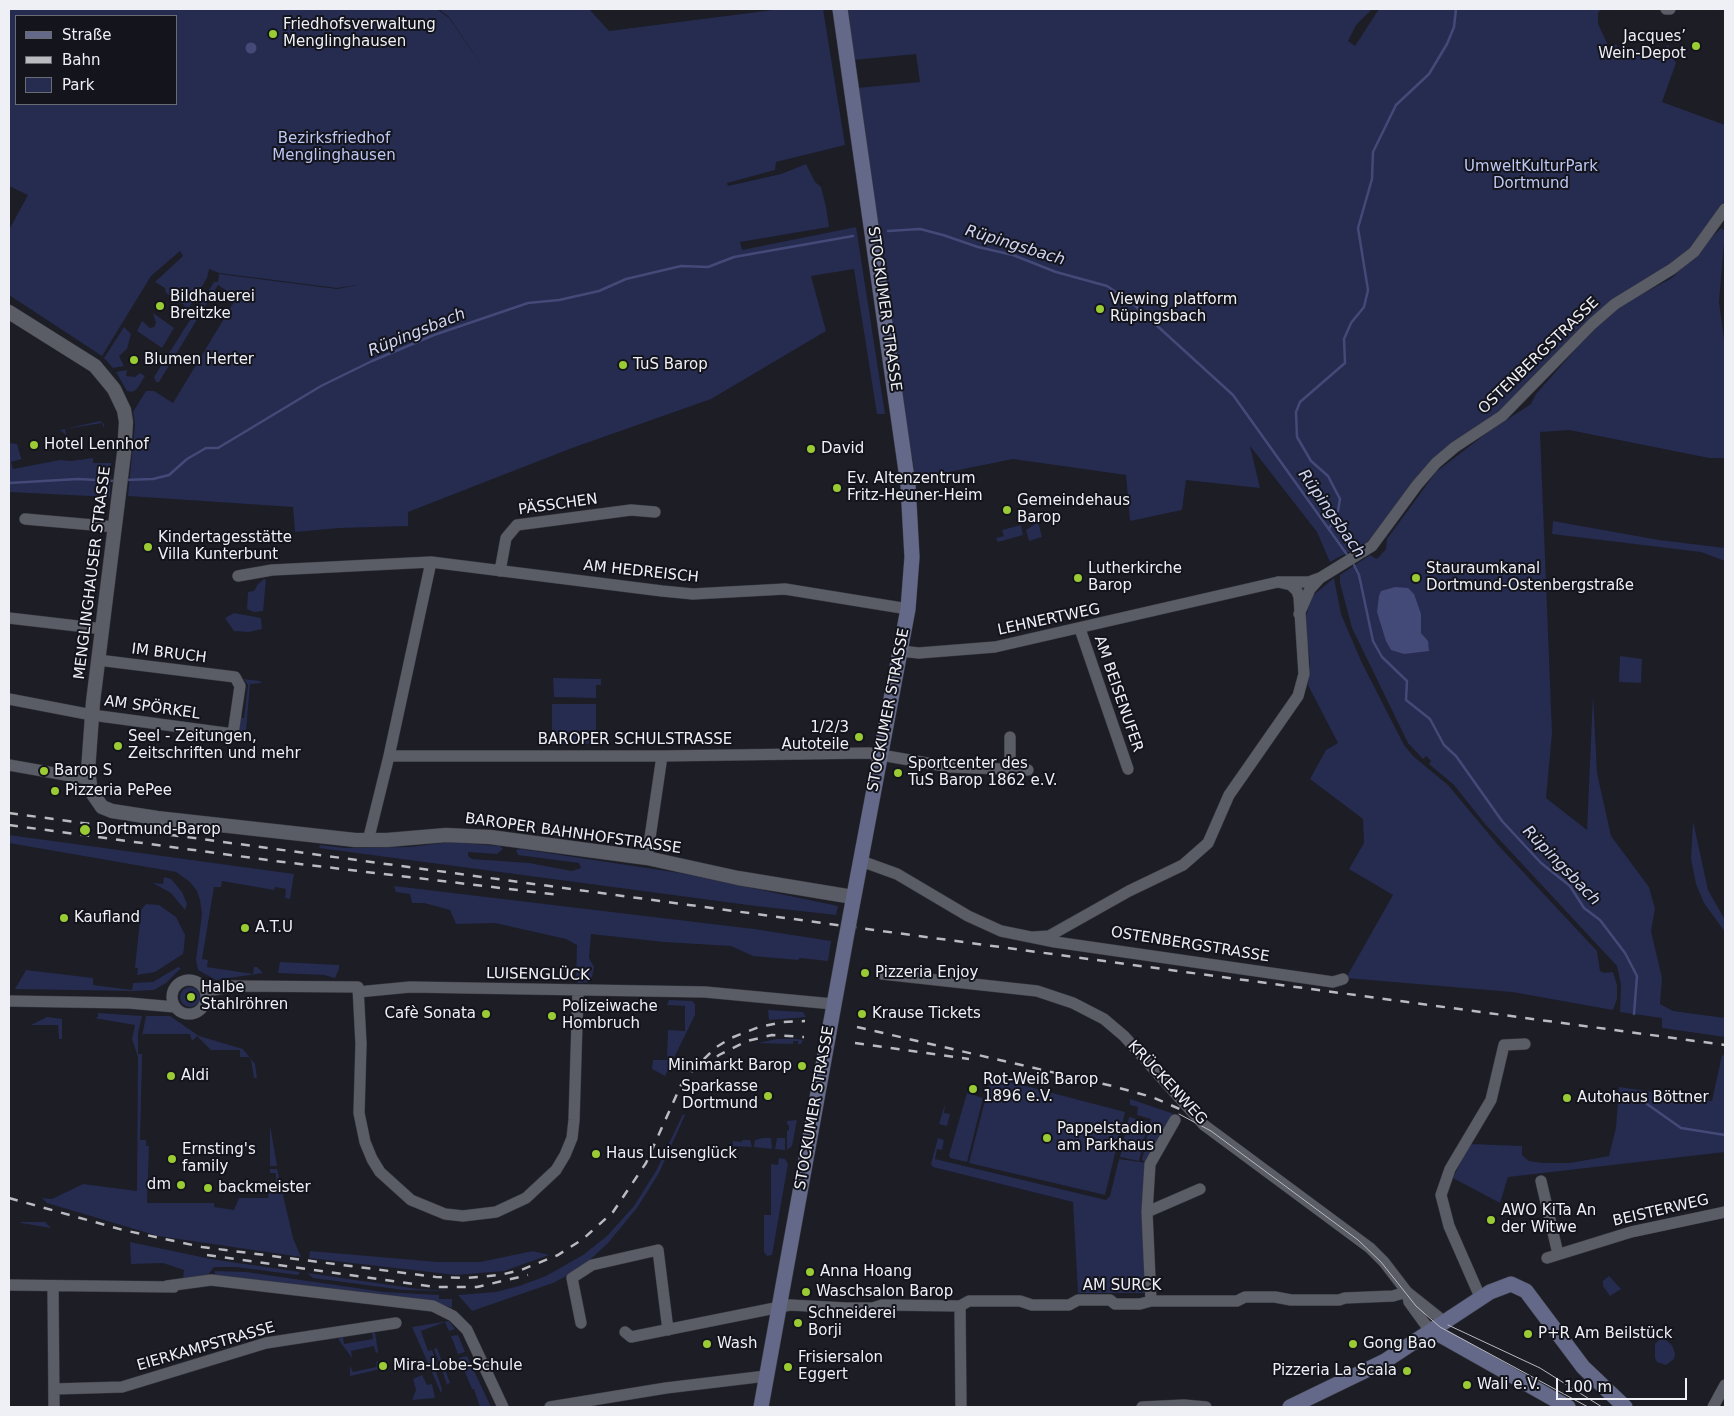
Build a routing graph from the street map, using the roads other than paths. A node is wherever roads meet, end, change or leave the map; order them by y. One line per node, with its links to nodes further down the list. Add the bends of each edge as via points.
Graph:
1 (840, 9): 14 (main road, STOCKUMER STRASSE, via 908,484 912,557)
2 (1666, 9): 3 (street)
3 (1670, 9)
4 (1725, 210): 12 (street, OSTENBERGSTRASSE, via 1694,252 1615,304 1502,416 1436,463 1372,546)
5 (9, 312): 8 (street, MENGLINGHAUSER STRASSE, via 95,366 114,389 126,422)
6 (655, 512): 10 (street, PÄSSCHEN, via 631,510 517,525 506,538)
7 (25, 519): 8 (street)
8 (116, 527): 17 (street, MENGLINGHAUSER STRASSE)
9 (431, 562): 10 (street, AM HEDREISCH); 11 (street, AM HEDREISCH, via 272,570); 26 (street)
10 (500, 571): 14 (street, AM HEDREISCH, via 693,594 785,589)
11 (238, 576)
12 (1320, 578): 13 (street, LEHNERTWEG, via 1309,582); 15 (street, OSTENBERGSTRASSE, via 1310,589)
13 (1278, 582): 15 (street, OSTENBERGSTRASSE, via 1291,585 1297,591); 18 (street, LEHNERTWEG)
14 (908, 609): 19 (main road, STOCKUMER STRASSE)
15 (1299, 614): 37 (street, OSTENBERGSTRASSE, via 1304,674 1298,696 1229,795 1208,843 1183,865 1128,891 1049,936)
16 (9, 618): 17 (street)
17 (102, 629): 20 (street, MENGLINGHAUSER STRASSE)
18 (1080, 629): 19 (street, LEHNERTWEG, via 995,647); 29 (street, AM BEISENUFER)
19 (900, 651): 25 (main road, STOCKUMER STRASSE)
20 (98, 660): 21 (street, IM BRUCH); 23 (street, MENGLINGHAUSER STRASSE)
21 (235, 676): 23 (street, AM SPÖRKEL, via 240,686 233,734)
22 (9, 699): 23 (street, AM SPÖRKEL)
23 (92, 715): 32 (street, MENGLINGHAUSER STRASSE)
24 (1010, 738): 30 (street)
25 (880, 753): 27 (street, BAROPER SCHULSTRASSE); 30 (street, BAROPER SCHULSTRASSE, via 950,767); 35 (main road, STOCKUMER STRASSE)
26 (389, 756): 27 (street, BAROPER SCHULSTRASSE); 33 (street)
27 (662, 756): 34 (street)
28 (9, 765): 32 (street)
29 (1128, 768)
30 (1010, 769): 31 (street, BAROPER SCHULSTRASSE)
31 (1028, 770)
32 (88, 779): 33 (street, BAROPER BAHNHOFSTRASSE, via 95,800 112,812)
33 (368, 841): 34 (street, BAROPER BAHNHOFSTRASSE, via 472,835)
34 (647, 858): 36 (street, BAROPER BAHNHOFSTRASSE, via 738,878)
35 (861, 860): 36 (main road, STOCKUMER STRASSE); 37 (street, OSTENBERGSTRASSE, via 897,874 968,916 1001,931)
36 (853, 897): 48 (main road, STOCKUMER STRASSE, bridge)
37 (1033, 937): 39 (street, OSTENBERGSTRASSE, via 1333,982)
38 (882, 974): 60 (street, KRÜCKENWEG, via 1037,992 1073,1003 1104,1019 1124,1036 1204,1125 1370,1248)
39 (1342, 979)
40 (247, 986): 41 (street, LUISENGLÜCK); 43 (street, LUISENGLÜCK, via 358,987); 46 (street, LUISENGLÜCK)
41 (204, 988): 44 (street, LUISENGLÜCK, via 196,981 186,980 176,986); 46 (street)
42 (578, 991): 43 (street, LUISENGLÜCK, via 410,987); 43 (street, via 574,1120 572,1138 565,1155 556,1170 526,1198 496,1212 463,1216 445,1214 411,1200 380,1172 372,1159 360,1113); 48 (street, LUISENGLÜCK, via 732,994)
43 (358, 992)
44 (172, 994): 47 (street, LUISENGLÜCK); 49 (street)
45 (9, 1001): 47 (street, LUISENGLÜCK)
46 (206, 1002): 49 (street, LUISENGLÜCK, via 201,1009 190,1014)
47 (129, 1003): 49 (street, LUISENGLÜCK)
48 (833, 1004): 63 (main road, STOCKUMER STRASSE)
49 (175, 1007)
50 (1525, 1044): 61 (street, via 1504,1045 1491,1100 1450,1169 1440,1195 1449,1226)
51 (1175, 1120): 54 (street, via 1150,1164)
52 (1541, 1182): 56 (street)
53 (1200, 1188): 54 (street)
54 (1147, 1212): 62 (street)
55 (1725, 1212): 56 (street, BEISTERWEG, via 1631,1232)
56 (1558, 1254): 57 (street, BEISTERWEG)
57 (1547, 1258)
58 (9, 1285): 59 (street)
59 (53, 1286): 72 (street); 75 (street, via 167,1286 211,1280 434,1306 446,1311 467,1330)
60 (1410, 1294): 62 (street, AM SURCK, via 1338,1300 1245,1297 1237,1301); 67 (street, KRÜCKENWEG, via 1409,1302 1425,1324)
61 (1481, 1299): 67 (main road); 83 (main road, via 1511,1284 1526,1291 1583,1366)
62 (1151, 1301): 64 (street, AM SURCK, via 1115,1304 1110,1300 1078,1300 1069,1305 1032,1305 1023,1301 969,1302)
63 (779, 1306): 64 (street, AM SURCK); 68 (street, AM SURCK, via 761,1313); 70 (main road, STOCKUMER STRASSE)
64 (960, 1306): 78 (street)
65 (396, 1323): 72 (street, EIERKAMPSTRASSE, via 266,1343 122,1387)
66 (581, 1323): 68 (street, via 572,1278 592,1265 658,1250)
67 (1439, 1327): 81 (main road, via 1385,1361); 82 (main road, KRÜCKENWEG)
68 (668, 1330): 69 (street, AM SURCK, via 631,1337)
69 (624, 1332)
70 (766, 1376): 76 (street); 77 (main road, STOCKUMER STRASSE)
71 (1725, 1385): 84 (street)
72 (54, 1389): 74 (street)
73 (1725, 1402): 85 (street)
74 (54, 1407)
75 (503, 1407)
76 (550, 1407)
77 (761, 1407)
78 (961, 1407)
79 (1142, 1407): 80 (street)
80 (1206, 1407)
81 (1290, 1407)
82 (1568, 1407)
83 (1625, 1407)
84 (1713, 1407)
85 (1720, 1407)

